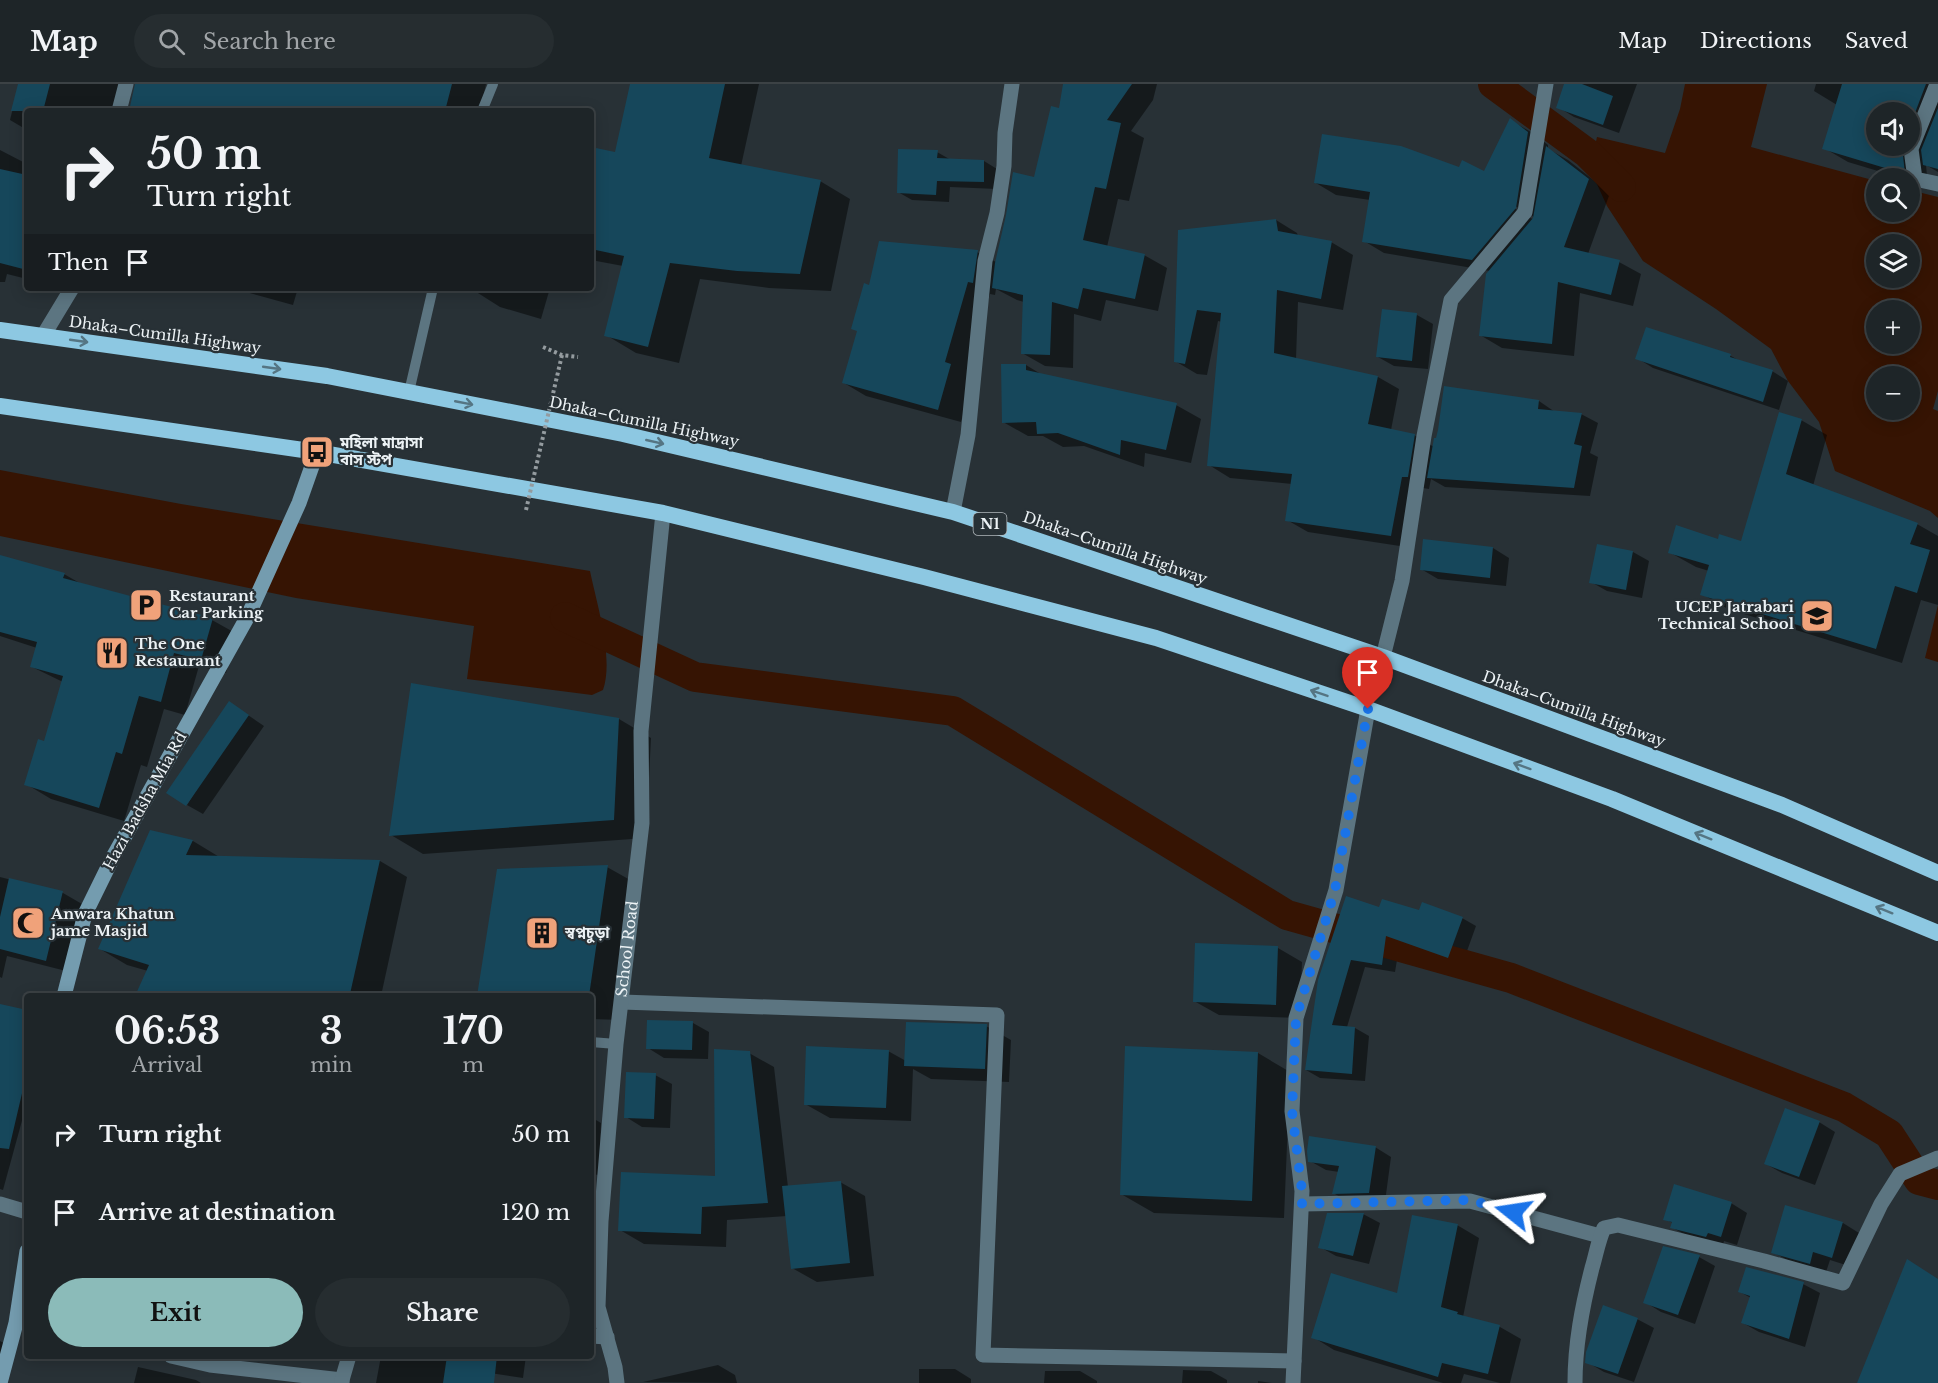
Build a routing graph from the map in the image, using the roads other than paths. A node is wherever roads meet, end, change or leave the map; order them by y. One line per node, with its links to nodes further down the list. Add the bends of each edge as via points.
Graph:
1 (126, 84): 6 (street)
2 (493, 84): 7 (lane)
3 (1012, 84): 16 (street, via 1004,166 986,261 968,435)
4 (1546, 84): 18 (street, via 1524,212 1451,300 1424,436 1402,581)
5 (1936, 84): 8 (street, via 1911,149 1915,179)
6 (120, 108)
7 (483, 108)
8 (1938, 184)
9 (70, 291): 12 (street)
10 (432, 291): 13 (lane)
11 (0, 330): 12 (highway, Dhaka–Cumilla Highway / N1)
12 (43, 336): 13 (highway, Dhaka–Cumilla Highway / N1, one-way to 13, via 327,376)
13 (409, 392): 16 (highway, Dhaka–Cumilla Highway / N1, one-way to 16, via 622,434)
14 (0, 405): 15 (highway)
15 (317, 452): 17 (highway); 22 (main road, Hazi Badsha Mia Rd, via 248,616 85,914)
16 (953, 512): 18 (highway, Dhaka–Cumilla Highway / N1)
17 (663, 513): 19 (highway, one-way to 17, via 1156,638 924,576); 23 (street, School Road, via 641,731 642,823)
18 (1383, 657): 20 (highway, Dhaka–Cumilla Highway / N1, via 1782,805)
19 (1368, 709): 21 (highway, one-way to 19, via 1612,799); 28 (street, via 1335,890 1296,1018 1292,1111)
20 (1938, 873)
21 (1938, 933)
22 (65, 993)
23 (622, 1002): 25 (street, School Road); 37 (street, via 997,1015 983,1355)
24 (594, 1042): 25 (lane)
25 (616, 1044): 34 (street, School Road, via 598,1271 598,1307)
26 (1933, 1160): 30 (street, via 1900,1174 1842,1283 1618,1225 1604,1228)
27 (0, 1204): 29 (street)
28 (1302, 1204): 30 (street, via 1470,1200); 37 (street)
29 (24, 1211)
30 (1600, 1236): 42 (street, via 1579,1320)
31 (24, 1288): 32 (main road)
32 (21, 1324): 39 (main road)
33 (594, 1336): 34 (street)
34 (607, 1337): 40 (street, School Road)
35 (184, 1359): 38 (street)
36 (348, 1359): 38 (street)
37 (1294, 1361): 41 (street)
38 (342, 1381)
39 (0, 1383)
40 (616, 1383)
41 (1293, 1383)
42 (1575, 1383)

